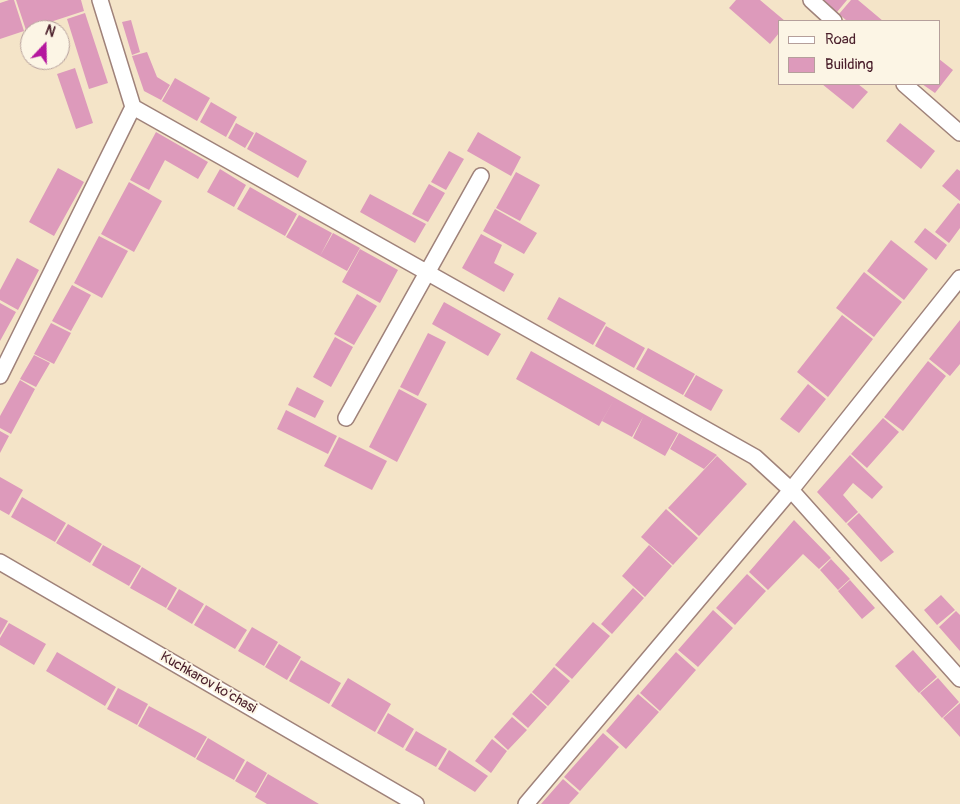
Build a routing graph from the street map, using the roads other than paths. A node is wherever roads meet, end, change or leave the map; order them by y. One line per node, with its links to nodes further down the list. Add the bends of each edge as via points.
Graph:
1 (100, 0): 5 (street)
2 (811, 0): 3 (street)
3 (833, 20)
4 (905, 85): 6 (street)
5 (133, 107): 8 (street); 10 (street)
6 (960, 133)
7 (481, 176): 8 (street)
8 (426, 273): 11 (street); 12 (street, via 755,456)
9 (960, 278): 12 (street)
10 (0, 376)
11 (346, 418)
12 (791, 490): 14 (street); 16 (street)
13 (0, 562): 15 (street, Kuchkarov ko'chasi)
14 (960, 680)
15 (416, 804)
16 (526, 804)

